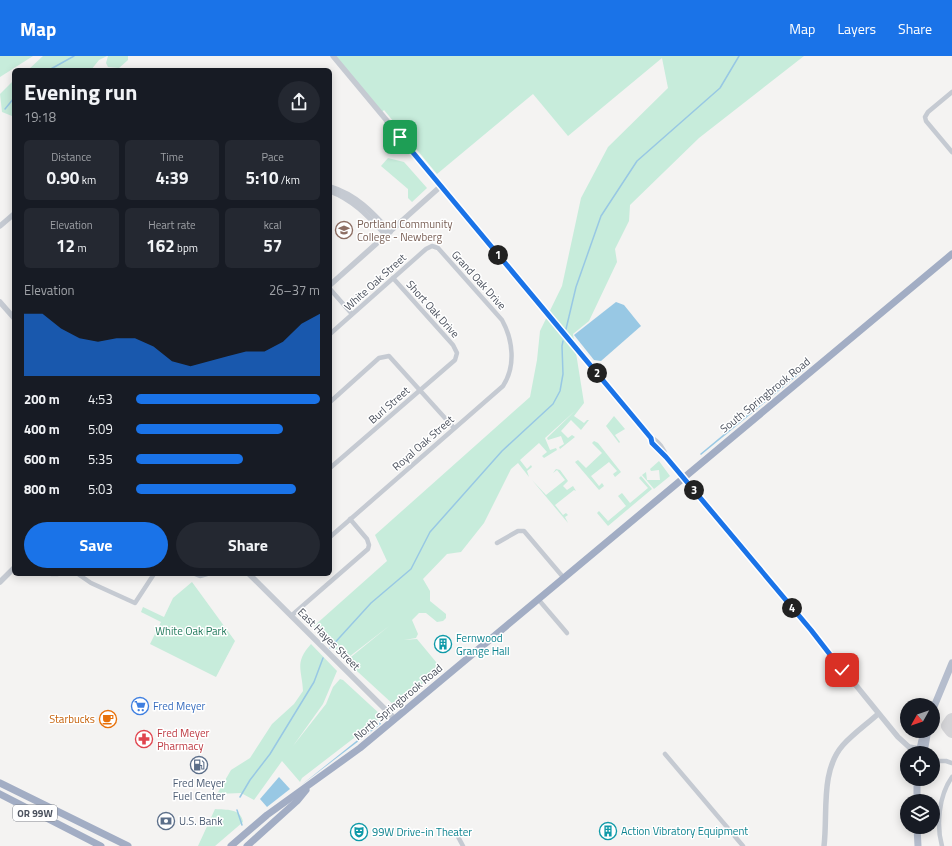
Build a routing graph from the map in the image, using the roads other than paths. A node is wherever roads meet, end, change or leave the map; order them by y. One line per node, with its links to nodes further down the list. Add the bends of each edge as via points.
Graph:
1 (333, 56): 4 (street)
2 (952, 92): 3 (street, via 925,117)
3 (952, 152)
4 (441, 186): 9 (street); 25 (street)
5 (332, 188): 9 (street, via 354,197 363,204)
6 (332, 192): 9 (street, via 351,201)
7 (12, 216): 8 (street)
8 (0, 226)
9 (388, 234): 13 (street)
10 (432, 246): 12 (street, White Oak Street); 20 (street, Grand Oak Drive, via 438,248 502,320 508,333)
11 (952, 254): 25 (highway, South Springbrook Road)
12 (393, 278): 16 (street, White Oak Street); 19 (street, Short Oak Drive)
13 (332, 283)
14 (332, 291): 16 (street)
15 (0, 302): 17 (street)
16 (352, 314): 18 (street, White Oak Street)
17 (12, 316)
18 (332, 332)
19 (457, 352): 21 (street, Burl Street, via 455,360)
20 (512, 355): 23 (street, Royal Oak Street, via 512,369 503,386)
21 (420, 390): 22 (street, via 391,357 386,355 379,358); 23 (street); 24 (street, Burl Street)
22 (332, 400)
23 (454, 428): 26 (street, Royal Oak Street)
24 (332, 466)
25 (683, 478): 29 (highway, South Springbrook Road); 41 (street)
26 (350, 520): 27 (street, Royal Oak Street); 37 (street, via 367,539 368,549)
27 (332, 535)
28 (497, 544): 34 (street, via 518,531 524,531)
29 (592, 554): 34 (highway, North Springbrook Road)
30 (12, 570): 35 (street)
31 (81, 576): 32 (street, via 135,603)
32 (153, 576)
33 (251, 576): 37 (street, East Hayes Street)
34 (563, 577): 36 (highway, North Springbrook Road)
35 (0, 582)
36 (538, 599): 38 (street); 42 (highway, North Springbrook Road)
37 (291, 616): 42 (street, East Hayes Street)
38 (566, 633)
39 (952, 663): 40 (main road)
40 (938, 698)
41 (878, 714): 43 (street); 65 (street, via 843,745 834,758 827,783)
42 (395, 719): 51 (highway, North Springbrook Road)
43 (908, 746)
44 (665, 754): 64 (street)
45 (940, 760): 46 (street)
46 (952, 763)
47 (952, 777): 67 (street, via 944,792 939,825)
48 (0, 782): 60 (highway, OR 99W)
49 (918, 786): 52 (main road)
50 (919, 786): 52 (main road)
51 (308, 787): 55 (highway, North Springbrook Road); 56 (highway, North Springbrook Road, via 297,801)
52 (918, 790): 54 (main road)
53 (0, 794): 59 (highway, OR 99W)
54 (918, 794)
55 (293, 796): 56 (highway, via 292,801 280,811); 61 (highway, North Springbrook Road)
56 (282, 813): 62 (highway, North Springbrook Road)
57 (455, 831): 63 (street)
58 (917, 834): 66 (main road)
59 (101, 846)
60 (128, 846)
61 (231, 846)
62 (247, 846)
63 (463, 846)
64 (743, 846)
65 (824, 846)
66 (918, 846)
67 (942, 846)

